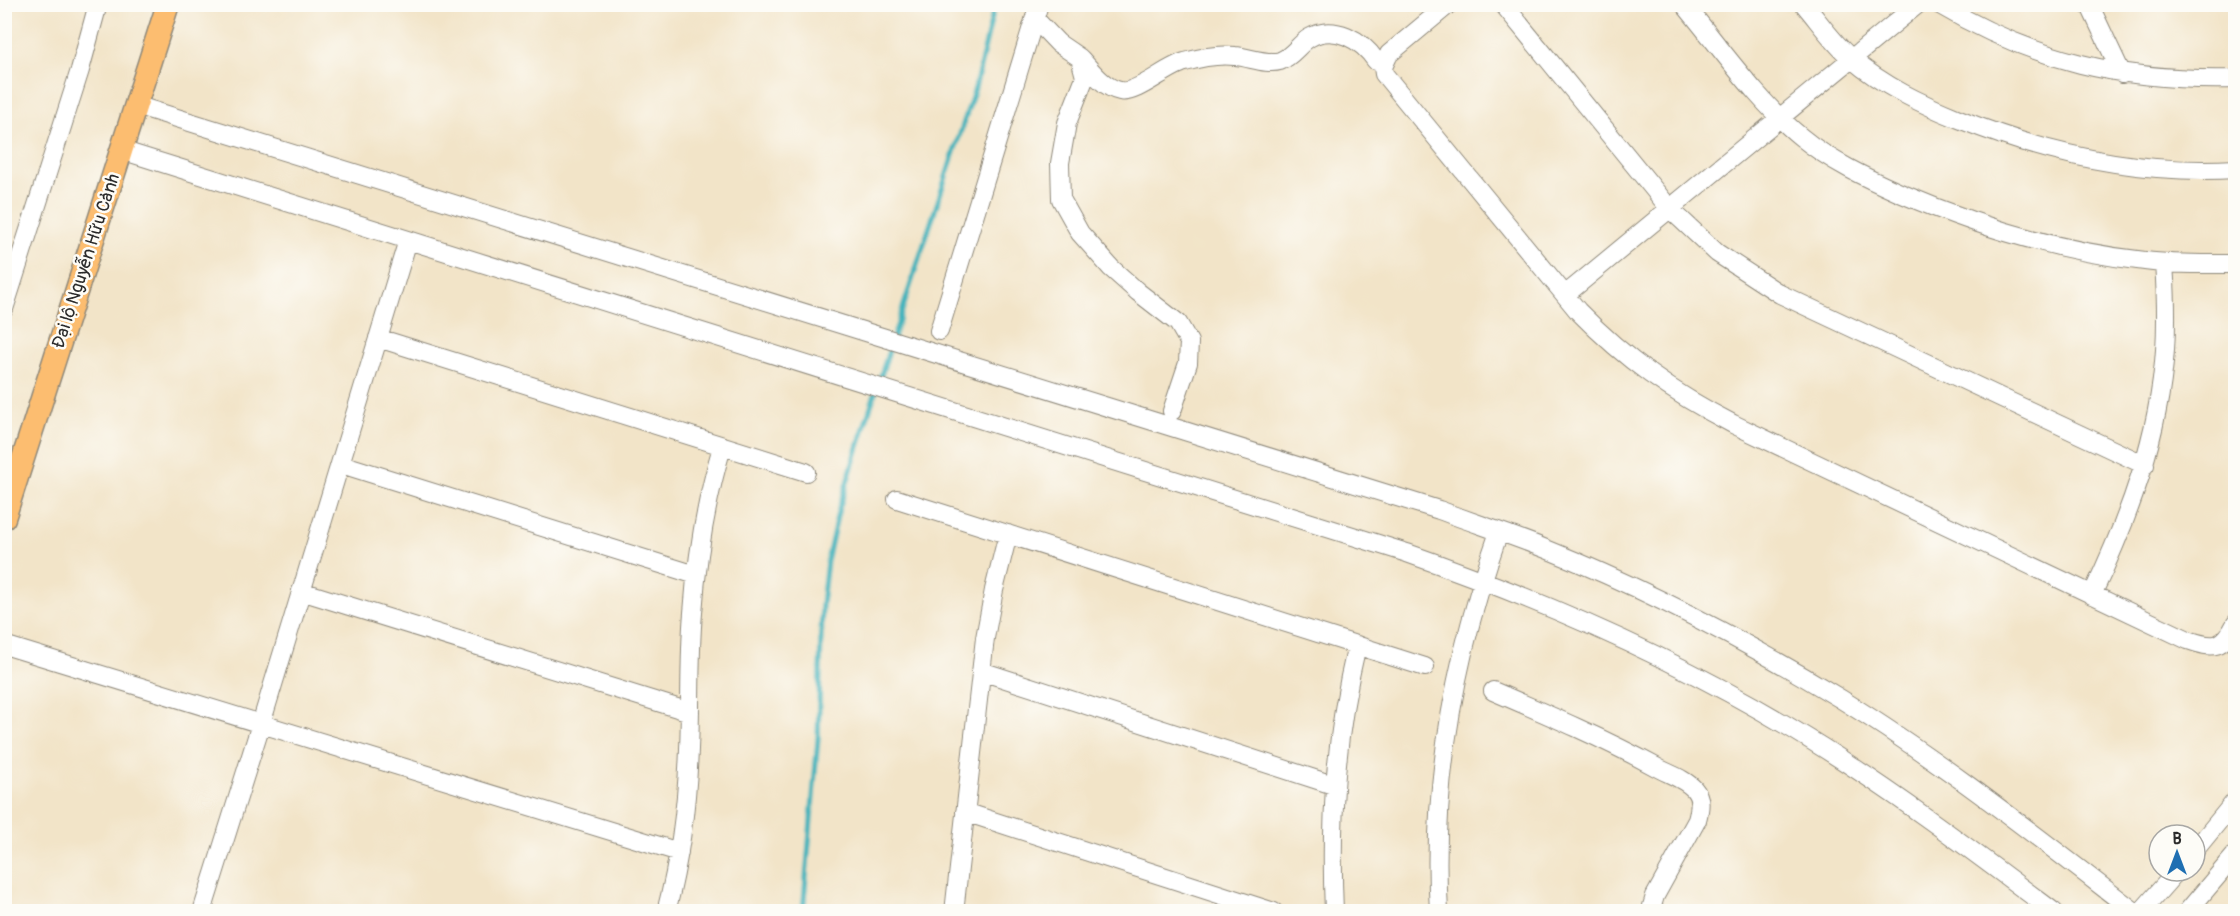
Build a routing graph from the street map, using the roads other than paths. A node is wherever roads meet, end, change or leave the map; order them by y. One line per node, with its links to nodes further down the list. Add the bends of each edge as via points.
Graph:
1 (98, 4): 25 (street)
2 (168, 4): 16 (main road, Đại lộ Nguyễn Hữu Cảnh)
3 (1449, 4): 24 (street, via 1389,54 1384,74)
4 (1503, 4): 20 (street)
5 (1684, 4): 17 (street)
6 (1804, 4): 12 (street)
7 (1918, 4): 12 (street)
8 (1938, 4): 14 (street, via 2014,43 2055,58)
9 (2089, 4): 14 (street)
10 (1037, 12): 11 (street, via 1058,43); 26 (street)
11 (1080, 58): 13 (street, via 1106,85 1121,91 1133,91 1163,71 1209,56 1280,61 1310,37 1324,34 1351,37 1369,50); 28 (street, via 1085,77 1067,123 1060,163 1060,199 1080,233 1111,268 1178,323 1189,342 1188,363)
12 (1852, 59): 17 (street); 19 (street, via 1878,79 1929,106 1983,129 2049,150 2129,166)
13 (1376, 61)
14 (2122, 74): 15 (street)
15 (2235, 79)
16 (135, 105): 18 (main road, Đại lộ Nguyễn Hữu Cảnh); 35 (street, via 1439,510)
17 (1780, 118): 20 (street); 22 (street, via 1803,139 1857,173 1946,212 2048,243)
18 (121, 150): 21 (street); 34 (main road, Đại lộ Nguyễn Hữu Cảnh)
19 (2235, 169)
20 (1670, 209): 24 (street); 31 (street, via 1717,253 1780,294)
21 (408, 240): 27 (street); 38 (street)
22 (2164, 263): 23 (street); 31 (street, via 2164,368)
23 (2235, 264)
24 (1565, 295): 40 (street, via 1627,358 1697,405)
25 (4, 309)
26 (939, 331)
27 (378, 338): 29 (street); 30 (street)
28 (1172, 411)
29 (722, 447): 32 (street); 37 (street, via 705,515)
30 (341, 464): 37 (street); 39 (street)
31 (2145, 465): 40 (street)
32 (806, 472)
33 (897, 499): 36 (street)
34 (4, 518)
35 (1499, 532): 38 (street); 65 (street, via 1665,603 1842,700 1977,793)
36 (1008, 534): 43 (street); 45 (street)
37 (696, 575): 47 (street)
38 (1482, 579): 62 (street, via 1459,663 1443,760 1437,823); 64 (street, via 1675,664 1808,738 1934,822)
39 (302, 591): 47 (street); 48 (street)
40 (2092, 595): 41 (street, via 2199,644 2221,645)
41 (2235, 623)
42 (4, 645): 48 (street)
43 (1357, 645): 44 (street); 49 (street)
44 (1425, 667)
45 (981, 671): 49 (street); 51 (street)
46 (1493, 691): 56 (street, via 1644,760 1696,791 1700,810 1697,820 1655,896)
47 (690, 712): 53 (street)
48 (261, 724): 53 (street); 57 (street)
49 (1334, 785): 61 (street)
50 (2235, 800): 52 (street)
51 (964, 812): 59 (street); 60 (street)
52 (2207, 835)
53 (679, 852): 58 (street)
54 (2235, 854): 67 (street)
55 (2166, 883): 66 (street)
56 (1652, 911): 63 (street)
57 (202, 912)
58 (666, 912)
59 (954, 912)
60 (1274, 912)
61 (1334, 912)
62 (1439, 912)
63 (1643, 912)
64 (2054, 912)
65 (2135, 912)
66 (2141, 912)
67 (2187, 912)

